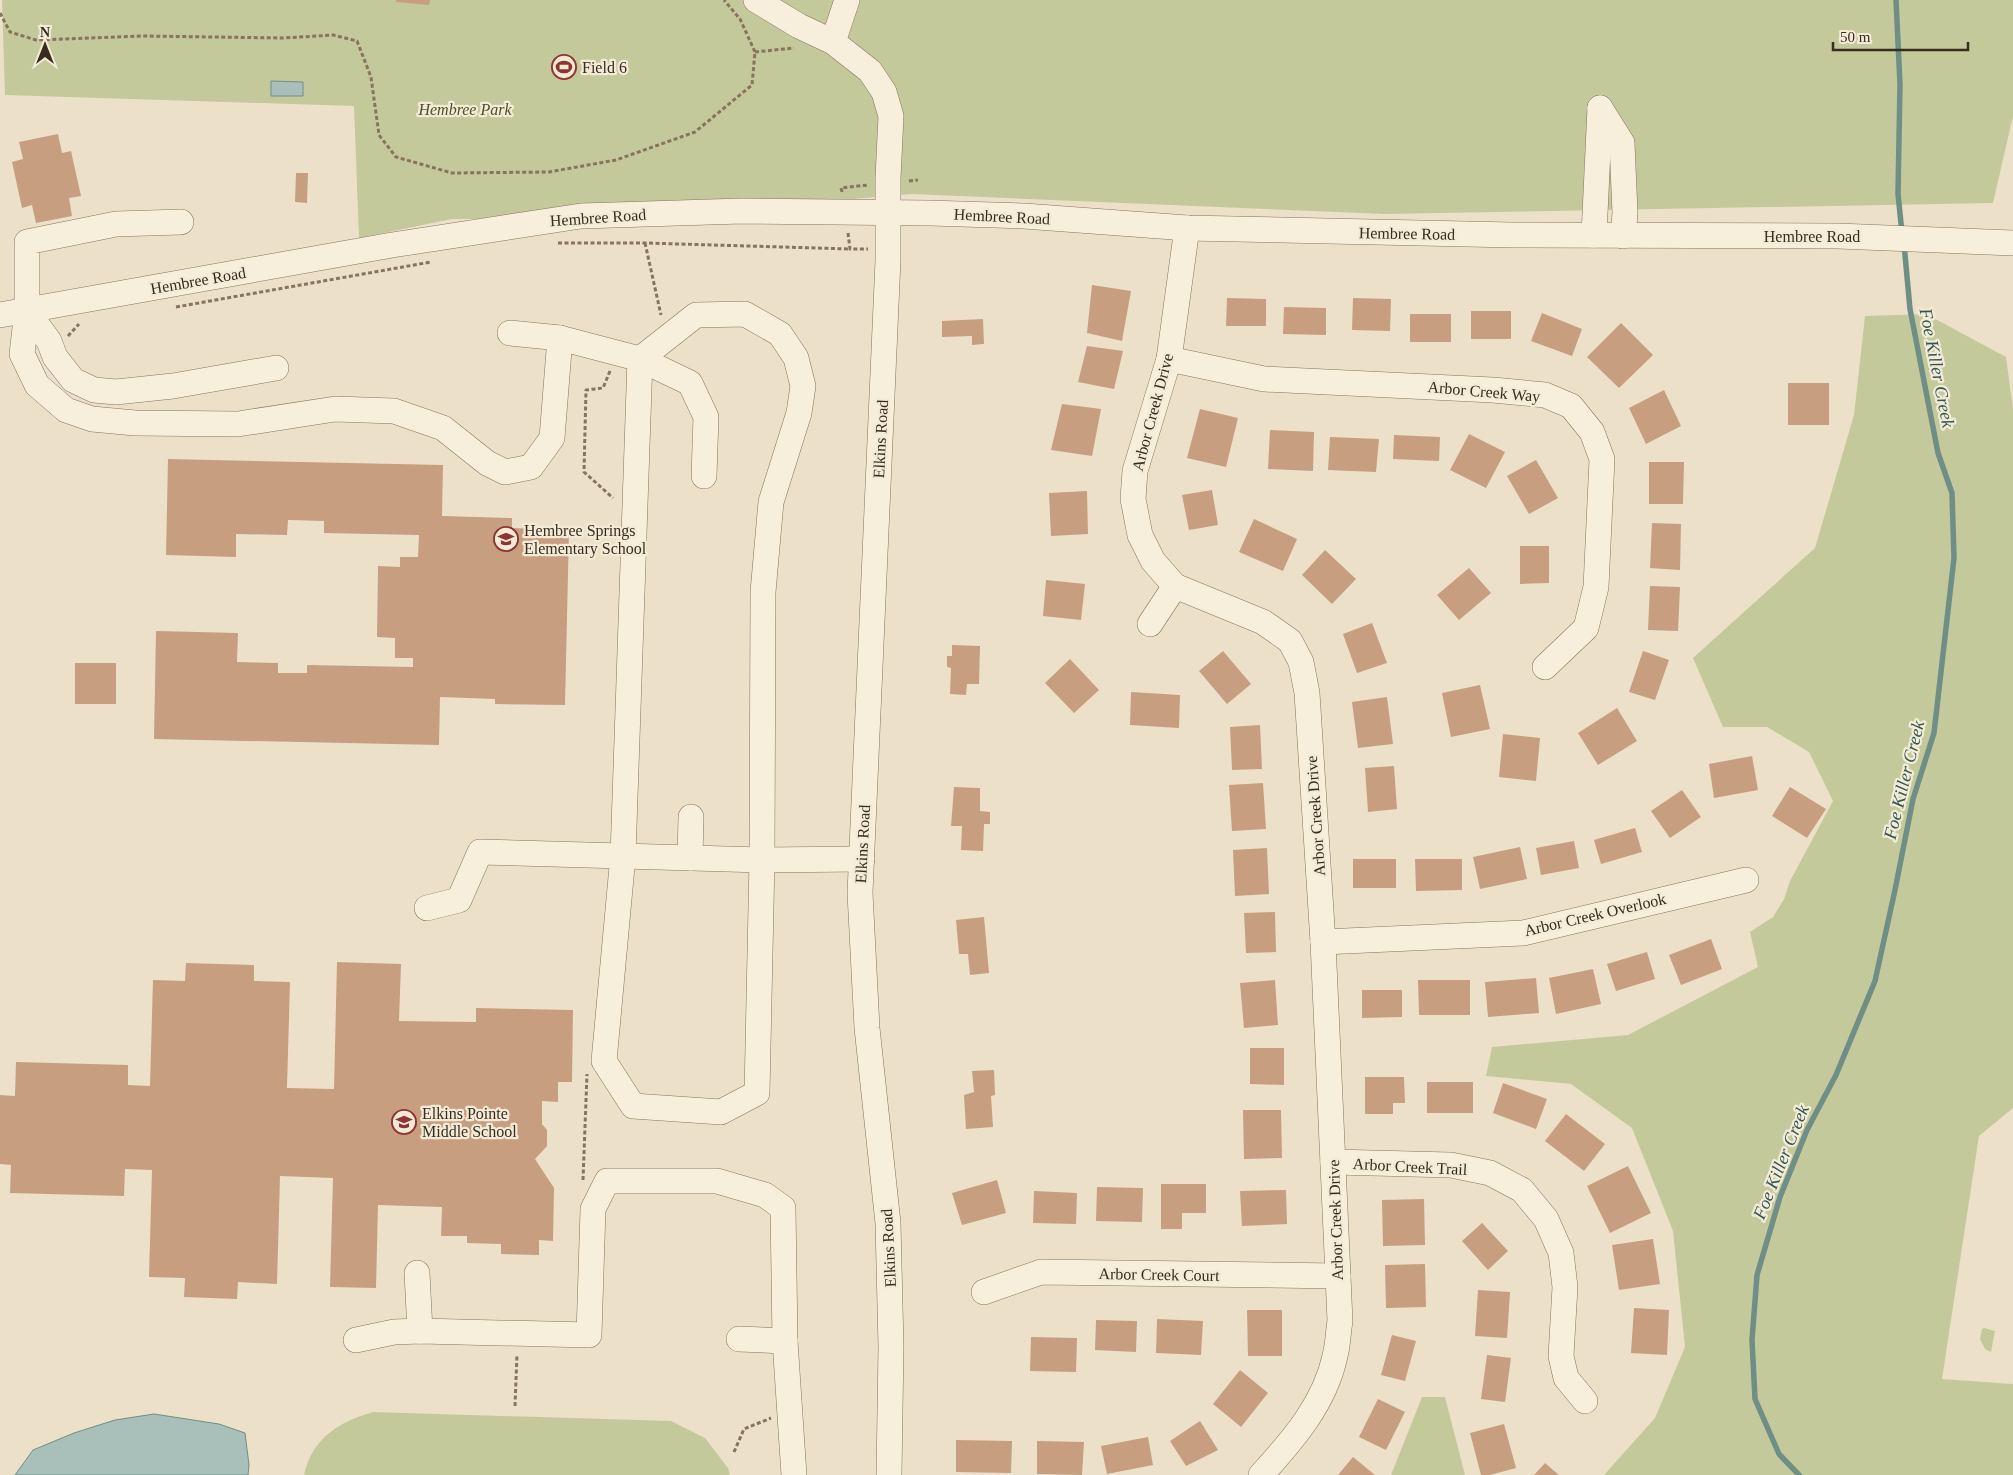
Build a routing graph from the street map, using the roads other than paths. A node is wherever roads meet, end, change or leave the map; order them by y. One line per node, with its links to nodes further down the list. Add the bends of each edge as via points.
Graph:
1 (756, 0): 3 (street, Elkins Road)
2 (847, 0): 3 (street)
3 (833, 42): 4 (street, Elkins Road, via 870,71 884,92 891,116)
4 (888, 212): 6 (street, Hembree Road, via 1024,216); 10 (street, Hembree Road, via 742,211 581,216 392,245); 26 (street, Elkins Road)
5 (181, 222): 10 (street, via 116,224 27,242)
6 (1187, 228): 7 (street, Hembree Road); 14 (street, Arbor Creek Drive)
7 (1594, 235): 8 (street, Hembree Road); 8 (street, via 1600,108 1622,143)
8 (1623, 236): 9 (street, Hembree Road, via 1838,236)
9 (2013, 241)
10 (27, 311): 11 (street, Hembree Road); 17 (street, via 73,380 94,390 116,392); 18 (street, via 22,354 37,384 66,410 92,420)
11 (0, 315)
12 (510, 334): 13 (street)
13 (560, 338): 15 (street); 18 (street, via 552,438 531,467 505,472 487,463 442,428 394,411 336,409 238,424)
14 (1169, 359): 20 (street, Arbor Creek Drive, via 1135,471 1133,500 1140,535 1152,561); 22 (street, Arbor Creek Way, via 1264,379 1493,390 1544,395 1571,406 1592,432 1602,458 1596,587 1586,628)
15 (640, 360): 19 (street, via 690,383 706,417); 24 (street); 27 (street, via 696,315 745,314 780,334 796,358 803,386 799,413 771,502 764,583)
16 (276, 368): 17 (street)
17 (173, 386): 18 (street)
18 (135, 423)
19 (704, 476)
20 (1175, 586): 21 (street); 30 (street, Arbor Creek Drive, via 1263,622 1290,641 1301,662 1307,693)
21 (1150, 624)
22 (1545, 667)
23 (691, 817): 25 (street)
24 (623, 856): 25 (street); 27 (street, via 604,1061 632,1106 720,1112 757,1093); 29 (street, via 480,852 459,900)
25 (690, 858): 27 (street)
26 (862, 859): 27 (street); 41 (street, Elkins Road, via 860,893 867,1028 888,1223 891,1348)
27 (762, 860)
28 (1746, 880): 30 (street, Arbor Creek Overlook, via 1523,932)
29 (427, 908)
30 (1323, 942): 31 (street, Arbor Creek Drive)
31 (1333, 1162): 33 (street, Arbor Creek Drive); 39 (street, Arbor Creek Trail, via 1451,1165 1490,1173 1522,1190 1546,1219 1561,1252 1565,1287 1561,1356 1566,1378)
32 (417, 1273): 35 (street)
33 (1338, 1276): 34 (street, Arbor Creek Court, via 1041,1272); 42 (street, Arbor Creek Drive, via 1340,1322 1335,1356 1321,1397 1293,1440)
34 (984, 1292)
35 (420, 1331): 37 (street, via 394,1332); 38 (street, via 589,1335 593,1209 607,1181 716,1181 765,1195 783,1208)
36 (739, 1339): 38 (street)
37 (356, 1340)
38 (785, 1341): 40 (street)
39 (1585, 1401)
40 (794, 1475)
41 (889, 1475)
42 (1261, 1475)

